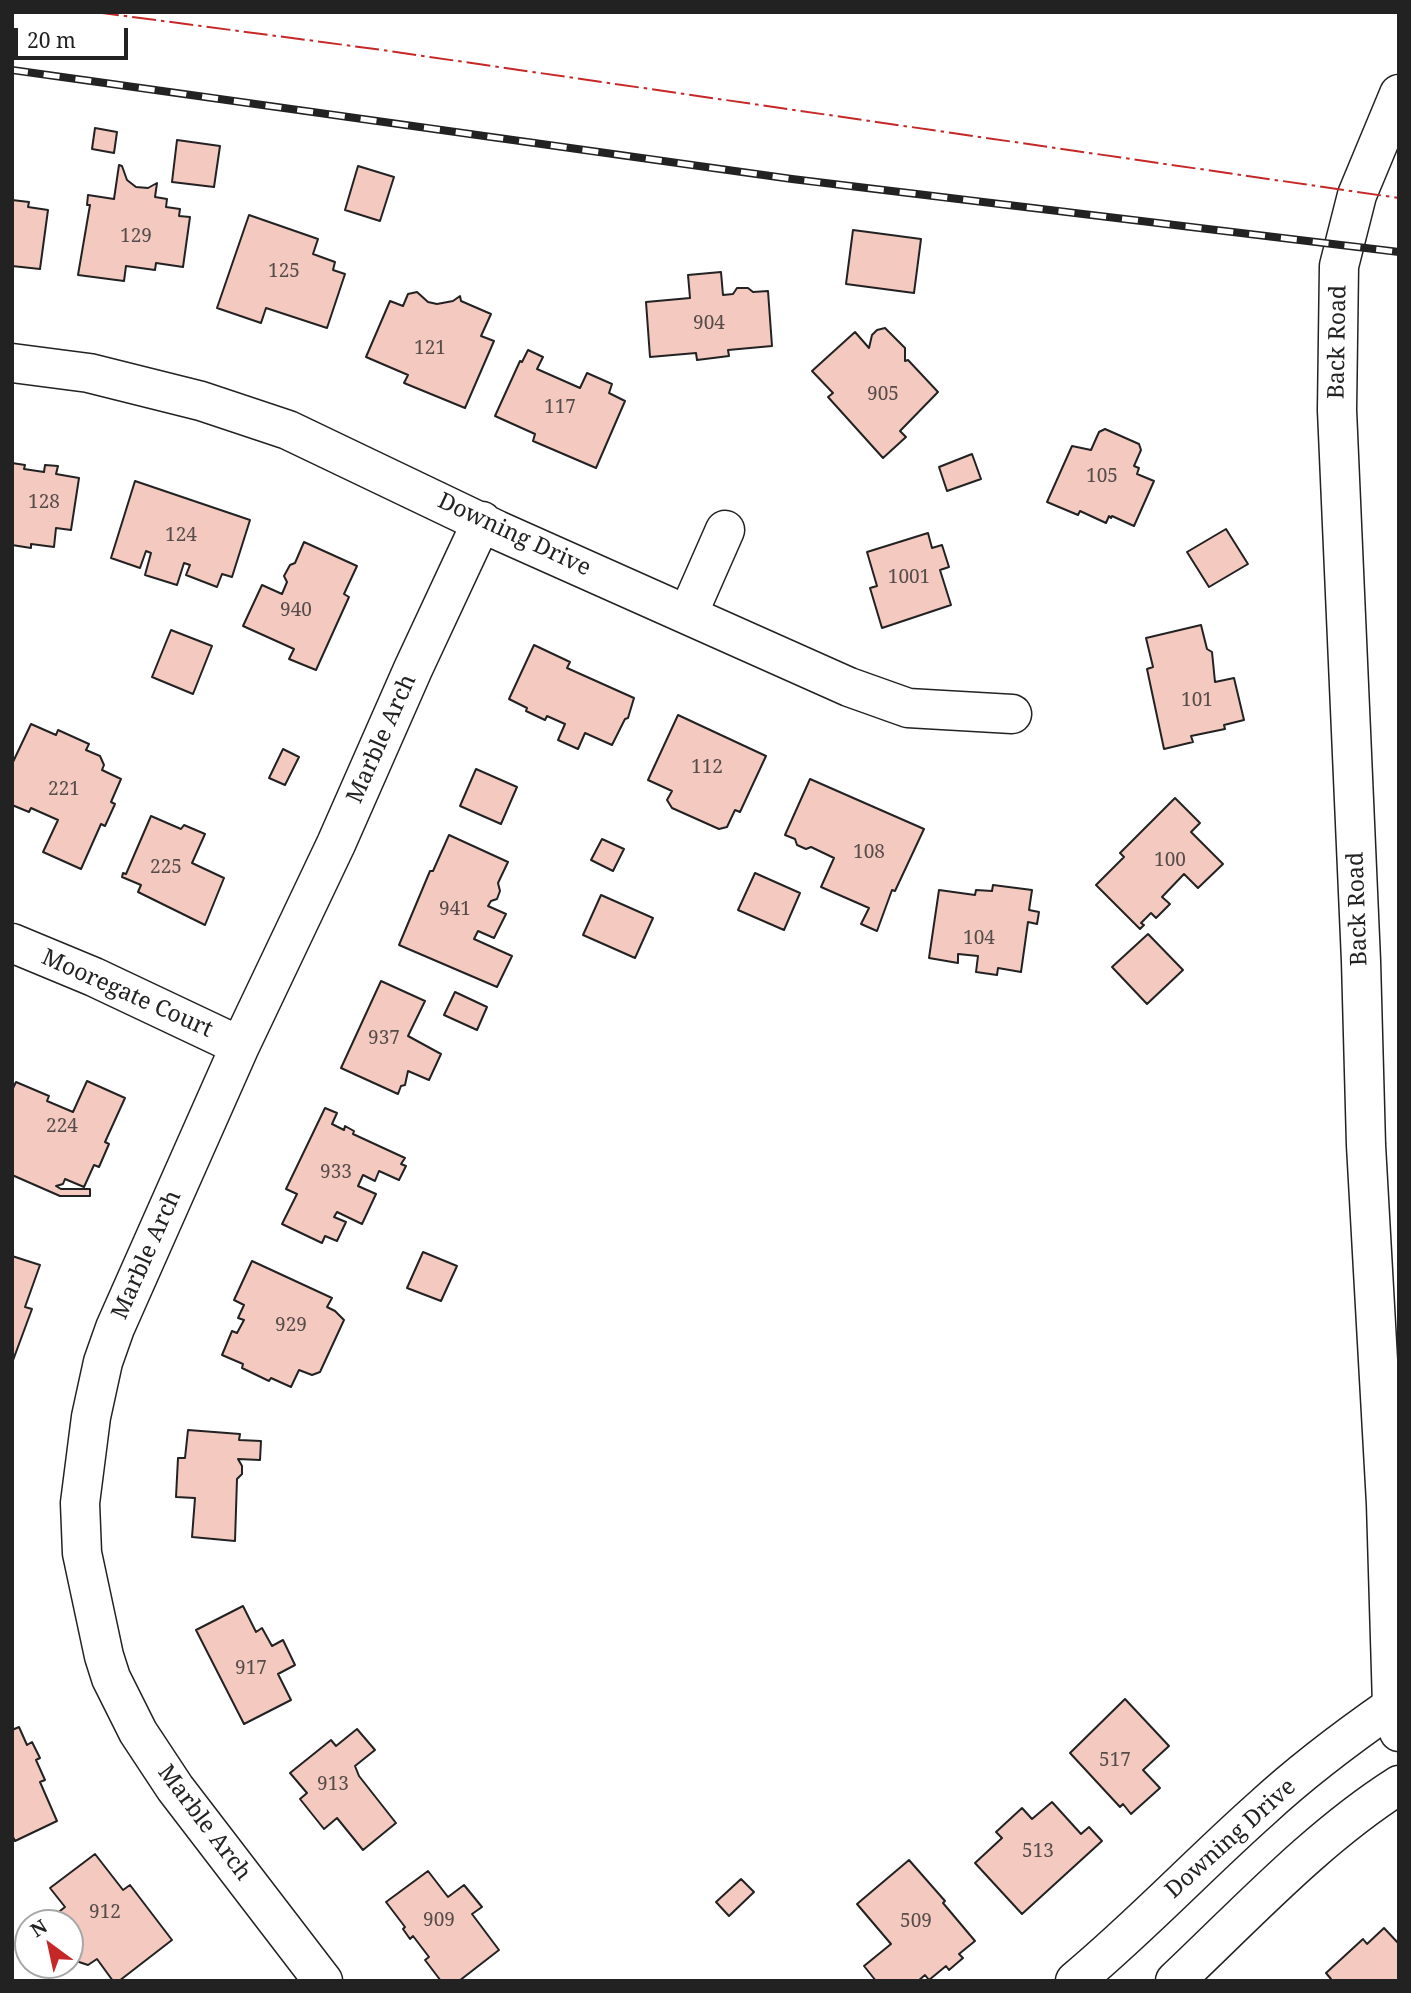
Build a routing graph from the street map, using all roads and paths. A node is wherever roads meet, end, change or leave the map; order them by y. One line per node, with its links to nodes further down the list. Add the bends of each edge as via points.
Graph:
1 (1399, 94): 9 (street, Back Road, via 1357,195 1339,266 1337,410 1366,1145)
2 (12, 363): 3 (street, Downing Drive, via 89,373 201,401 288,430)
3 (482, 521): 5 (street, Downing Drive); 8 (street, Marble Arch)
4 (725, 530): 5 (street)
5 (688, 614): 6 (street, Downing Drive, via 849,687 908,708)
6 (1012, 714)
7 (12, 943): 8 (street, Mooregate Court, via 94,976)
8 (240, 1046): 11 (street, Marble Arch, via 103,1362 80,1503 82,1553 104,1656 138,1732 175,1788)
9 (1395, 1719): 12 (street, Downing Drive, via 1339,1743 1261,1808)
10 (1399, 1785): 13 (street, via 1317,1847)
11 (323, 1981)
12 (1075, 1981)
13 (1175, 1981)

